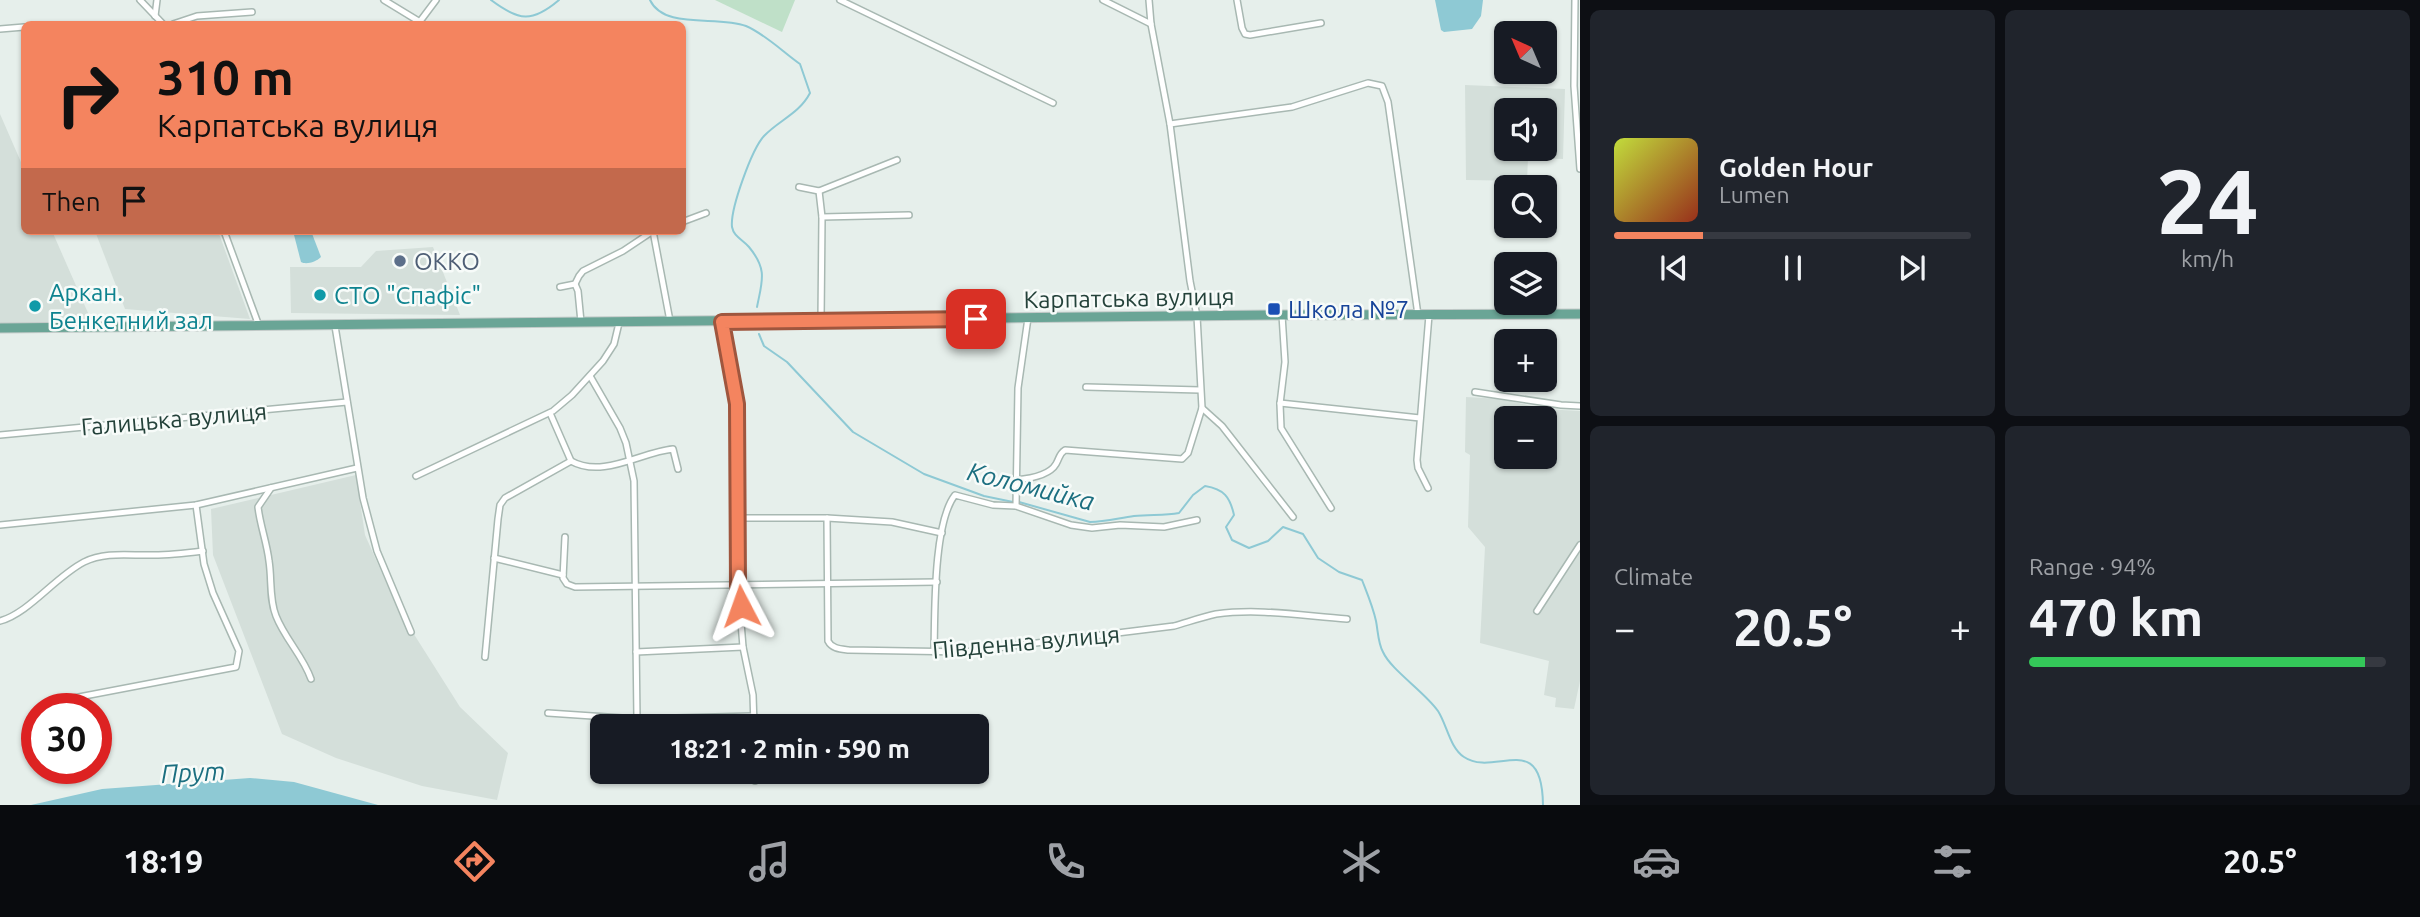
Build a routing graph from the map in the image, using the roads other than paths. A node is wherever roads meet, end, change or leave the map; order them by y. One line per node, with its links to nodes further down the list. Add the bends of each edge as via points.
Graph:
1 (140, 0): 11 (street)
2 (157, 0): 11 (street)
3 (384, 0): 14 (street)
4 (436, 0): 15 (street)
5 (840, 0): 20 (street)
6 (1103, 0): 17 (street)
7 (1149, 0): 17 (street)
8 (1237, 0): 16 (street, via 1245,34)
9 (1575, 0): 23 (street, via 1574,86)
10 (252, 12): 13 (street)
11 (155, 16): 12 (street)
12 (160, 21)
13 (183, 21)
14 (416, 21)
15 (420, 21)
16 (1321, 23)
17 (1151, 24): 21 (street)
18 (21, 27): 19 (street)
19 (0, 29)
20 (1053, 103)
21 (1170, 124): 37 (street, via 1292,107 1371,83 1382,86 1392,127); 39 (street)
22 (897, 160): 25 (street)
23 (1580, 169)
24 (799, 187): 25 (street)
25 (819, 191): 28 (street)
26 (706, 213): 29 (street)
27 (909, 215): 28 (street)
28 (822, 217): 41 (street)
29 (686, 220)
30 (225, 235): 46 (street)
31 (647, 235): 33 (street, via 583,271)
32 (654, 235): 45 (street)
33 (575, 284): 34 (street); 43 (street)
34 (560, 287)
35 (1580, 314): 38 (main road, Карпатська вулиця)
36 (1282, 315): 37 (main road, Карпатська вулиця); 39 (main road, Карпатська вулиця); 54 (street, via 1285,362)
37 (1418, 315): 38 (main road, Карпатська вулиця)
38 (1429, 315): 58 (street)
39 (1197, 316): 40 (main road, Карпатська вулиця); 51 (street)
40 (1028, 318): 41 (main road, Карпатська вулиця); 65 (street, via 1018,388)
41 (821, 320): 42 (main road, Карпатська вулиця)
42 (722, 322): 45 (main road, Карпатська вулиця); 72 (street, via 737,404)
43 (581, 323): 44 (main road, Карпатська вулиця); 47 (main road, Карпатська вулиця)
44 (619, 323): 45 (main road, Карпатська вулиця); 49 (street, via 611,351)
45 (670, 323)
46 (259, 326): 47 (main road, Карпатська вулиця); 48 (main road, Карпатська вулиця)
47 (335, 326): 53 (street)
48 (0, 328)
49 (590, 376): 57 (street); 61 (street, via 620,428)
50 (1086, 387): 51 (street)
51 (1200, 390): 56 (street)
52 (1475, 391): 55 (street)
53 (347, 402): 59 (street, Галицька вулиця); 62 (street)
54 (1280, 403): 58 (street); 70 (street, via 1282,431)
55 (1580, 406)
56 (1202, 408): 65 (street, via 1188,453 1182,458 1065,450 1046,473); 71 (street, via 1222,426)
57 (550, 413): 60 (street); 64 (street)
58 (1420, 418): 67 (street, via 1417,460)
59 (0, 435)
60 (571, 461): 61 (street, via 580,466); 80 (street, via 502,501)
61 (631, 461): 63 (street, via 673,449); 85 (street, via 636,492)
62 (357, 468): 66 (street); 89 (street, via 377,551)
63 (678, 469)
64 (416, 476)
65 (1015, 480): 68 (street)
66 (272, 487): 69 (street); 94 (street, via 258,507 272,602)
67 (1428, 488)
68 (1016, 503): 74 (street, via 1071,525 1092,528 1164,527); 76 (street, via 993,505 955,495)
69 (196, 505): 75 (street); 79 (street)
70 (1331, 508)
71 (1293, 517)
72 (739, 518): 73 (street); 84 (street)
73 (827, 518): 76 (street, via 898,523); 83 (street, Південна вулиця)
74 (1198, 520)
75 (0, 525)
76 (942, 533): 82 (street)
77 (565, 537): 81 (street)
78 (1580, 545): 86 (street)
79 (203, 551): 88 (street, via 90,559 15,616); 95 (street, via 213,593 239,651 236,667)
80 (494, 558): 81 (street); 93 (street)
81 (563, 575): 85 (street, via 565,583 575,587)
82 (937, 582): 83 (street); 92 (street)
83 (826, 584): 84 (street); 92 (street, Південна вулиця, via 830,645 849,650)
84 (738, 586): 85 (street); 90 (street)
85 (636, 587): 91 (street)
86 (1537, 611)
87 (1348, 619): 92 (street, Південна вулиця, via 1268,612 1219,614 1134,632)
88 (0, 621)
89 (411, 632)
90 (743, 647): 91 (street); 98 (street)
91 (636, 652): 97 (street)
92 (934, 652)
93 (485, 657)
94 (311, 679)
95 (100, 693)
96 (548, 713): 99 (street)
97 (637, 714)
98 (754, 714)
99 (590, 716)

